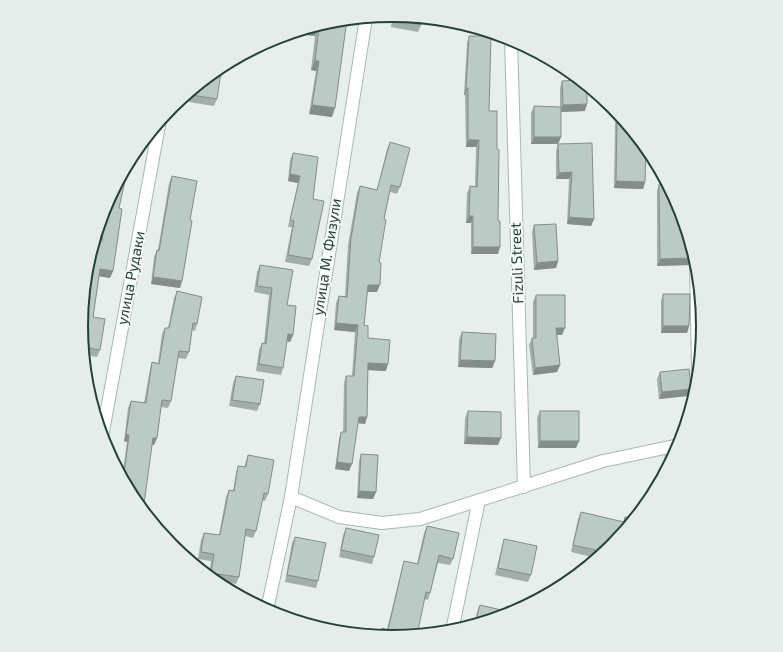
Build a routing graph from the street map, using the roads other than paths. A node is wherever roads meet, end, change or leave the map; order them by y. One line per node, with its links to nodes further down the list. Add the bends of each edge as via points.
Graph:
1 (365, 24): 7 (street, улица М. Физули)
2 (511, 46): 6 (street, Fizuli Street)
3 (158, 132): 4 (street, улица Рудаки)
4 (104, 425)
5 (670, 447): 6 (street, via 603,461)
6 (524, 487): 8 (street)
7 (291, 497): 8 (street, via 339,517 382,523 420,519); 9 (street, улица М. Физули)
8 (478, 500): 10 (street)
9 (268, 604)
10 (453, 623)

